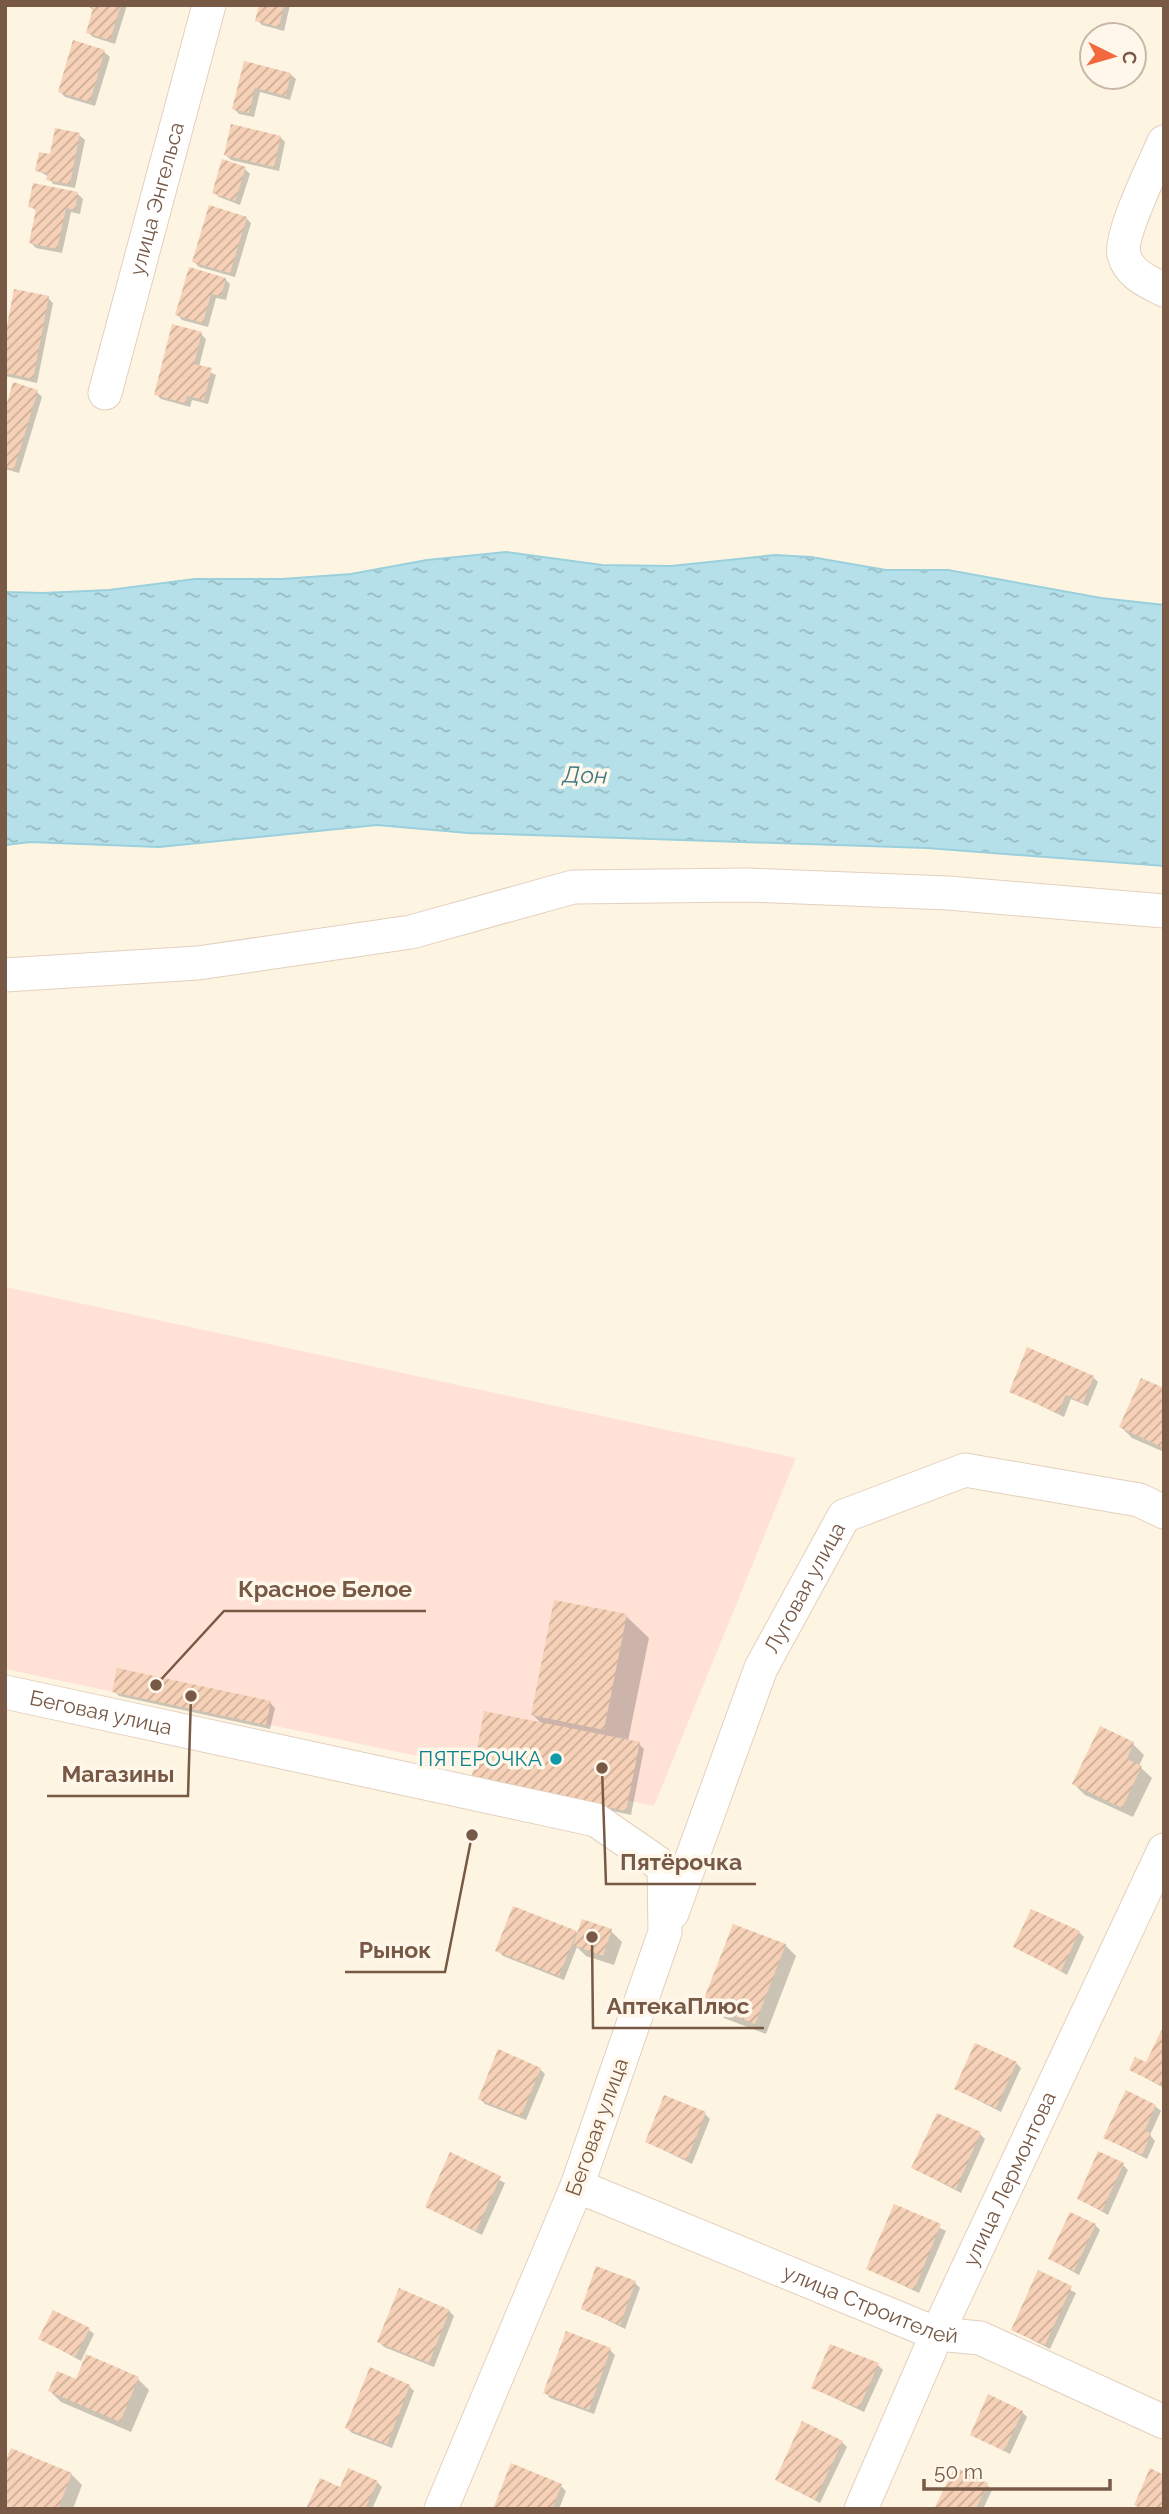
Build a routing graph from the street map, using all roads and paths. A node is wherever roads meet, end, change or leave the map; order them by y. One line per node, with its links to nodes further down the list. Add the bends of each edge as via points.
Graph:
1 (209, 5): 4 (street, улица Энгельса)
2 (1164, 142): 3 (street, via 1125,237 1124,254 1132,270)
3 (1164, 290)
4 (105, 393)
5 (1164, 911): 6 (street, via 948,893 747,884 573,887 411,932 198,963)
6 (5, 975)
7 (1164, 1512): 10 (street, Луговая улица, via 1139,1500 965,1469 844,1516 761,1668)
8 (5, 1692): 10 (street, Беговая улица, via 596,1820 664,1867)
9 (1164, 1850): 12 (street, улица Лермонтова)
10 (665, 1932): 11 (street, Беговая улица)
11 (577, 2186): 12 (street, улица Строителей); 14 (street, Беговая улица)
12 (937, 2333): 13 (street, улица Строителей, via 980,2338); 15 (street, улица Лермонтова)
13 (1164, 2422)
14 (441, 2509)
15 (861, 2509)

